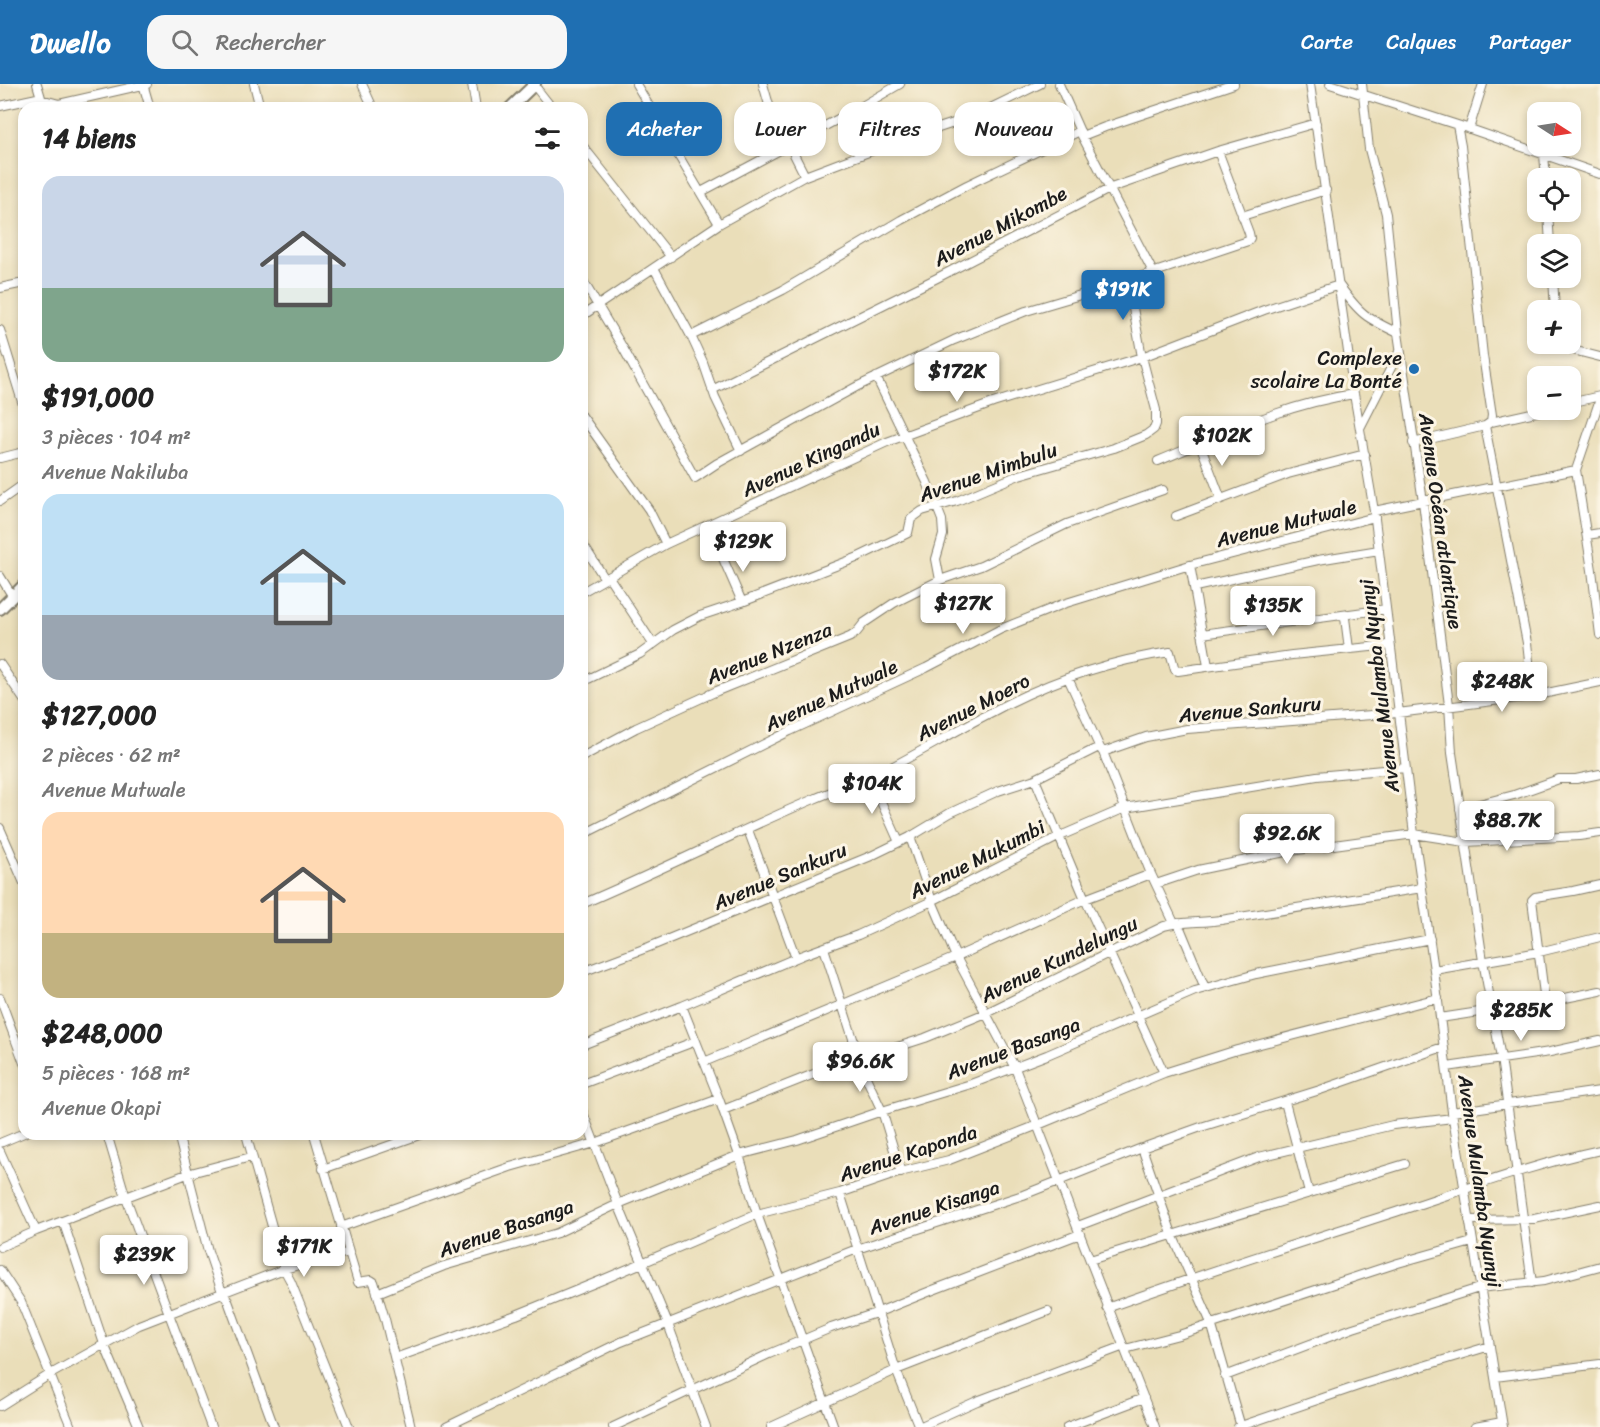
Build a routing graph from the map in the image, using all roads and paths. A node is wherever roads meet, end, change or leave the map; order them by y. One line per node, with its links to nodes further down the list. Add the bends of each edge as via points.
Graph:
1 (37, 84): 18 (street)
2 (144, 84): 21 (street); 22 (street)
3 (254, 84): 23 (street)
4 (362, 84): 24 (street)
5 (472, 84): 25 (street)
6 (534, 84): 26 (street); 27 (street)
7 (636, 84): 45 (street)
8 (763, 84): 28 (street)
9 (900, 84): 31 (street)
10 (1040, 84): 42 (street, via 962,121)
11 (1059, 84): 34 (street)
12 (1234, 84): 34 (street)
13 (1311, 84): 30 (street, Avenue Mulamba Nyunyi)
14 (1330, 84): 17 (street)
15 (1362, 84): 17 (street, Avenue Océan atlantique)
16 (1483, 84): 33 (street)
17 (1363, 95): 32 (street); 59 (street, Avenue Océan atlantique, via 1369,149 1386,214)
18 (41, 99): 19 (street); 20 (street); 29 (street)
19 (42, 102)
20 (48, 102)
21 (68, 102)
22 (148, 102)
23 (258, 102)
24 (370, 102)
25 (475, 102)
26 (516, 102)
27 (548, 102)
28 (768, 102)
29 (0, 106)
30 (1316, 123): 36 (street, Avenue Mikombe); 44 (street, Avenue Mulamba Nyunyi)
31 (826, 125)
32 (1456, 125): 33 (street); 73 (street)
33 (1468, 129): 35 (street)
34 (1081, 134): 43 (street); 60 (street, via 967,185 783,290)
35 (1527, 149)
36 (1218, 151): 43 (street, Avenue Mikombe); 46 (street)
37 (588, 156): 48 (street)
38 (767, 156): 45 (street)
39 (795, 156): 42 (street)
40 (1547, 156): 41 (street)
41 (1600, 174)
42 (805, 176): 47 (street)
43 (1111, 188): 50 (street); 67 (street, Avenue Mikombe)
44 (1326, 190): 46 (street); 53 (street, Avenue Mulamba Nyunyi)
45 (701, 192): 47 (street)
46 (1242, 216): 50 (street, via 1248,241)
47 (718, 224): 48 (street)
48 (671, 256): 49 (street)
49 (654, 268): 56 (street); 60 (street)
50 (1153, 272): 51 (street)
51 (1128, 281): 63 (street, Avenue Mimbulu); 65 (street, via 1026,311)
52 (18, 284): 54 (street)
53 (1340, 285): 59 (street, via 1368,318); 63 (street, Avenue Kingandu); 68 (street, Avenue Mulamba Nyunyi)
54 (0, 288)
55 (588, 289): 56 (street)
56 (598, 305): 57 (street); 78 (street, via 694,478)
57 (588, 312)
58 (0, 330): 66 (street)
59 (1398, 333): 61 (street, Avenue Océan atlantique)
60 (691, 336): 67 (street)
61 (1400, 349): 74 (street); 76 (street, Avenue Océan atlantique)
62 (1581, 352): 64 (street)
63 (1142, 357): 75 (street, Avenue Kingandu, via 993,403); 90 (street, Avenue Mimbulu, via 1157,418 1154,429 1146,435 1019,475)
64 (1600, 357)
65 (876, 377): 75 (street); 78 (street)
66 (18, 388)
67 (712, 390): 78 (street)
68 (1354, 394): 74 (street, Avenue Mulamba Nyunyi); 77 (street, via 1266,416)
69 (1600, 398): 70 (street); 83 (street)
70 (1581, 401)
71 (1527, 414): 73 (street)
72 (588, 424): 95 (street, via 649,510)
73 (1488, 424): 76 (street); 84 (street)
74 (1360, 428): 80 (street, Avenue Mulamba Nyunyi)
75 (906, 436): 90 (street); 95 (street, Avenue Kingandu)
76 (1413, 443): 89 (street, Avenue Océan atlantique)
77 (1200, 444): 82 (street); 87 (street)
78 (741, 451)
79 (18, 454): 81 (street)
80 (1365, 454): 87 (street, via 1288,474); 91 (street, Avenue Mulamba Nyunyi)
81 (0, 458)
82 (1158, 461)
83 (1576, 470): 84 (street, Avenue Mutwale); 94 (street)
84 (1496, 487): 89 (street, Avenue Mutwale); 122 (street, via 1527,643)
85 (18, 488): 88 (street)
86 (1163, 490): 102 (street, Avenue Nzenza, via 1067,524 981,566)
87 (1221, 499): 92 (street)
88 (0, 501)
89 (1423, 502): 91 (street, Avenue Mutwale); 123 (street, Avenue Océan atlantique)
90 (937, 507): 102 (street, via 943,530 936,559); 107 (street, Avenue Mimbulu, via 915,515 902,536)
91 (1374, 514): 96 (street, Avenue Mulamba Nyunyi); 99 (street, Avenue Mutwale)
92 (1176, 516)
93 (1600, 533): 94 (street)
94 (1587, 535): 112 (street)
95 (666, 544): 101 (street, Avenue Kingandu)
96 (1379, 550): 103 (street); 109 (street, Avenue Mulamba Nyunyi)
97 (588, 552): 101 (street)
98 (721, 554): 107 (street)
99 (1190, 565): 103 (street); 135 (street, Avenue Mutwale, via 1062,604 1001,629)
100 (0, 576): 106 (street)
101 (607, 578): 104 (street, Avenue Kingandu); 113 (street)
102 (940, 580): 126 (street, Avenue Nzenza, via 894,603 850,637 707,696)
103 (1195, 587): 111 (street)
104 (588, 589)
105 (18, 592): 106 (street)
106 (13, 597): 108 (street)
107 (742, 602): 113 (street, Avenue Mimbulu, via 700,616)
108 (0, 609)
109 (1386, 609): 110 (street); 114 (street, Avenue Mulamba Nyunyi)
110 (1344, 616): 111 (street); 115 (street)
111 (1202, 634): 117 (street)
112 (1600, 635)
113 (653, 644): 119 (street, Avenue Mimbulu)
114 (1390, 645): 115 (street, Avenue Moero); 124 (street, Avenue Mulamba Nyunyi)
115 (1349, 649): 117 (street, Avenue Moero)
116 (0, 664): 121 (street)
117 (1208, 666): 118 (street, Avenue Moero, via 1177,671 1170,652 1133,658)
118 (1068, 678): 125 (street); 129 (street, Avenue Moero, via 991,712)
119 (588, 679)
120 (1600, 682): 122 (street, Avenue Sankuru)
121 (18, 691)
122 (1533, 696): 123 (street, Avenue Sankuru)
123 (1449, 705): 124 (street, Avenue Sankuru); 132 (street, Avenue Océan atlantique)
124 (1398, 713): 125 (street, Avenue Sankuru, via 1187,729); 127 (street, Avenue Mulamba Nyunyi)
125 (1101, 750): 130 (street, Avenue Sankuru); 131 (street)
126 (588, 755)
127 (1405, 768): 131 (street, Avenue Mukumbi, via 1317,776); 137 (street, Avenue Mulamba Nyunyi)
128 (1600, 774): 132 (street, via 1559,779)
129 (870, 777): 134 (street, Avenue Moero); 140 (street)
130 (1035, 779): 138 (street, Avenue Sankuru, via 950,813); 139 (street)
131 (1125, 808): 139 (street, Avenue Mukumbi); 143 (street)
132 (1460, 809): 141 (street, Avenue Océan atlantique)
133 (0, 828): 142 (street)
134 (748, 830): 147 (street); 150 (street, Avenue Moero)
135 (588, 832)
136 (1600, 833): 141 (street)
137 (1413, 834): 141 (street); 144 (street, via 1290,851 1198,870); 146 (street, Avenue Mulamba Nyunyi)
138 (910, 837): 140 (street, Avenue Sankuru); 149 (street)
139 (1058, 837): 148 (street); 149 (street, Avenue Mukumbi)
140 (898, 842): 147 (street, Avenue Sankuru)
141 (1465, 842): 159 (street, Avenue Océan atlantique)
142 (18, 869)
143 (1151, 874): 144 (street); 148 (street)
144 (1156, 884): 151 (street)
145 (1600, 885): 156 (street, via 1533,899)
146 (1422, 888): 151 (street, Avenue Kundelungu, via 1195,924); 153 (street, Avenue Mulamba Nyunyi)
147 (773, 897): 158 (street); 161 (street, Avenue Sankuru)
148 (1084, 899): 155 (street); 157 (street)
149 (932, 900): 154 (street, Avenue Mukumbi); 157 (street)
150 (588, 901)
151 (1176, 923): 155 (street, Avenue Kundelungu); 162 (street)
152 (1600, 937): 156 (street)
153 (1430, 939): 160 (street, Avenue Mulamba Nyunyi); 162 (street, Avenue Basanga)
154 (824, 948): 158 (street, Avenue Mukumbi); 167 (street)
155 (1110, 952): 170 (street, Avenue Kundelungu); 171 (street)
156 (1539, 952): 159 (street); 166 (street)
157 (956, 957): 167 (street); 170 (street)
158 (796, 958): 168 (street, Avenue Mukumbi)
159 (1483, 961): 160 (street); 169 (street, Avenue Océan atlantique)
160 (1434, 969): 165 (street, Avenue Mulamba Nyunyi)
161 (588, 970)
162 (1205, 988): 171 (street, Avenue Basanga)
163 (1600, 991): 166 (street)
164 (0, 998): 176 (street)
165 (1438, 998): 172 (street, Avenue Mulamba Nyunyi); 183 (street, Avenue Kaponda)
166 (1545, 1002): 169 (street)
167 (842, 1005): 179 (street); 180 (street)
168 (682, 1006): 173 (street); 175 (street, Avenue Mukumbi)
169 (1492, 1009): 172 (street); 178 (street, Avenue Océan atlantique)
170 (986, 1013): 179 (street, Avenue Kundelungu); 182 (street)
171 (1138, 1014): 182 (street, Avenue Basanga); 183 (street)
172 (1440, 1018): 177 (street, Avenue Mulamba Nyunyi)
173 (696, 1041): 180 (street); 184 (street)
174 (1600, 1041): 178 (street)
175 (588, 1043)
176 (18, 1047)
177 (1443, 1047): 181 (street, Avenue Mulamba Nyunyi); 187 (street, Avenue Kisanga)
178 (1500, 1058): 181 (street); 188 (street, Avenue Océan atlantique)
179 (860, 1060): 189 (street, Avenue Kundelungu); 190 (street)
180 (704, 1062): 186 (street)
181 (1447, 1067): 191 (street, Avenue Mulamba Nyunyi)
182 (1015, 1068): 190 (street, Avenue Basanga); 193 (street)
183 (1164, 1072): 193 (street, Avenue Kaponda)
184 (588, 1082)
185 (1600, 1091): 188 (street)
186 (719, 1099): 189 (street); 201 (street)
187 (1285, 1102): 202 (street, Avenue Kisanga); 203 (street)
188 (1507, 1104): 191 (street); 210 (street, Avenue Océan atlantique)
189 (723, 1110): 206 (street)
190 (882, 1111): 206 (street, Avenue Basanga); 211 (street)
191 (1453, 1115): 203 (street, via 1393,1125); 214 (street, Avenue Mulamba Nyunyi)
192 (588, 1125): 201 (street)
193 (1038, 1125): 211 (street, Avenue Kaponda, via 949,1160); 213 (street)
194 (18, 1136): 200 (street)
195 (109, 1140): 218 (street)
196 (179, 1140): 212 (street)
197 (247, 1140): 207 (street)
198 (316, 1140): 209 (street)
199 (405, 1140): 209 (street)
200 (0, 1143)
201 (595, 1143): 219 (street); 225 (street, via 510,1167)
202 (1142, 1148): 213 (street, Avenue Kisanga); 217 (street)
203 (1298, 1149): 216 (street); 217 (street, via 1259,1157)
204 (1600, 1150): 210 (street)
205 (0, 1151): 227 (street)
206 (739, 1155): 219 (street, Avenue Basanga); 221 (street)
207 (251, 1157): 212 (street); 236 (street)
208 (1405, 1164): 216 (street)
209 (323, 1169): 225 (street)
210 (1515, 1172): 214 (street); 222 (street, Avenue Océan atlantique)
211 (901, 1173): 215 (street, Avenue Kaponda)
212 (187, 1174): 218 (street); 242 (street)
213 (1059, 1181): 226 (street); 231 (street, Avenue Kisanga)
214 (1464, 1188): 223 (street, Avenue Mulamba Nyunyi); 238 (street)
215 (840, 1193): 221 (street, Avenue Kaponda); 231 (street)
216 (1309, 1193): 228 (street)
217 (1159, 1195): 226 (street); 228 (street)
218 (126, 1198): 224 (street); 246 (street)
219 (618, 1204): 234 (street); 243 (street, Avenue Basanga, via 557,1233 444,1266)
220 (1600, 1205): 222 (street)
221 (757, 1214): 234 (street, Avenue Kaponda); 239 (street)
222 (1522, 1219): 223 (street); 240 (street, Avenue Océan atlantique)
223 (1469, 1220): 229 (street, Avenue Mulamba Nyunyi)
224 (63, 1221): 227 (street); 251 (street)
225 (341, 1227): 232 (street)
226 (1079, 1230): 233 (street); 247 (street)
227 (36, 1231): 230 (street)
228 (1172, 1234): 233 (street); 238 (street)
229 (1472, 1242): 241 (street, Avenue Mulamba Nyunyi); 248 (street)
230 (0, 1247)
231 (857, 1249): 239 (street, Avenue Kisanga); 247 (street)
232 (349, 1252): 236 (street); 243 (street, via 358,1282 372,1281)
233 (1090, 1260): 244 (street)
234 (643, 1263): 249 (street); 254 (street, Avenue Kaponda, via 516,1315)
235 (1600, 1266): 240 (street)
236 (284, 1269): 242 (street); 269 (street)
237 (0, 1270): 257 (street, via 21,1302)
238 (1192, 1277): 244 (street); 248 (street)
239 (781, 1278): 249 (street, Avenue Kisanga); 250 (street)
240 (1532, 1283): 241 (street)
241 (1479, 1288): 252 (street, Avenue Mulamba Nyunyi); 258 (street, via 1353,1328)
242 (222, 1293): 246 (street); 268 (street)
243 (377, 1293): 254 (street)
244 (1107, 1308): 253 (street)
245 (1048, 1311): 256 (street)
246 (167, 1313): 251 (street); 267 (street)
247 (876, 1314): 250 (street); 256 (street)
248 (1212, 1323): 253 (street); 258 (street)
249 (668, 1324): 260 (street); 271 (street, Avenue Kisanga, via 621,1342)
250 (803, 1341): 260 (street); 262 (street)
251 (104, 1344): 257 (street); 266 (street)
252 (1490, 1346): 259 (street, Avenue Mulamba Nyunyi); 279 (street)
253 (1124, 1348): 261 (street); 276 (street, via 977,1401)
254 (395, 1358): 270 (street)
255 (1600, 1364): 259 (street)
256 (896, 1370): 262 (street); 276 (street)
257 (49, 1375): 263 (street); 265 (street)
258 (1225, 1376): 279 (street)
259 (1495, 1377): 264 (street, Avenue Mulamba Nyunyi)
260 (694, 1390): 272 (street); 273 (street)
261 (1144, 1398): 277 (street); 278 (street)
262 (825, 1403): 274 (street); 275 (street)
263 (0, 1406)
264 (1502, 1425): 280 (street)
265 (71, 1427)
266 (140, 1427)
267 (211, 1427)
268 (274, 1427)
269 (350, 1427)
270 (411, 1427)
271 (446, 1427)
272 (613, 1427)
273 (706, 1427)
274 (771, 1427)
275 (834, 1427)
276 (919, 1427)
277 (1066, 1427)
278 (1155, 1427)
279 (1240, 1427)
280 (1475, 1427)

